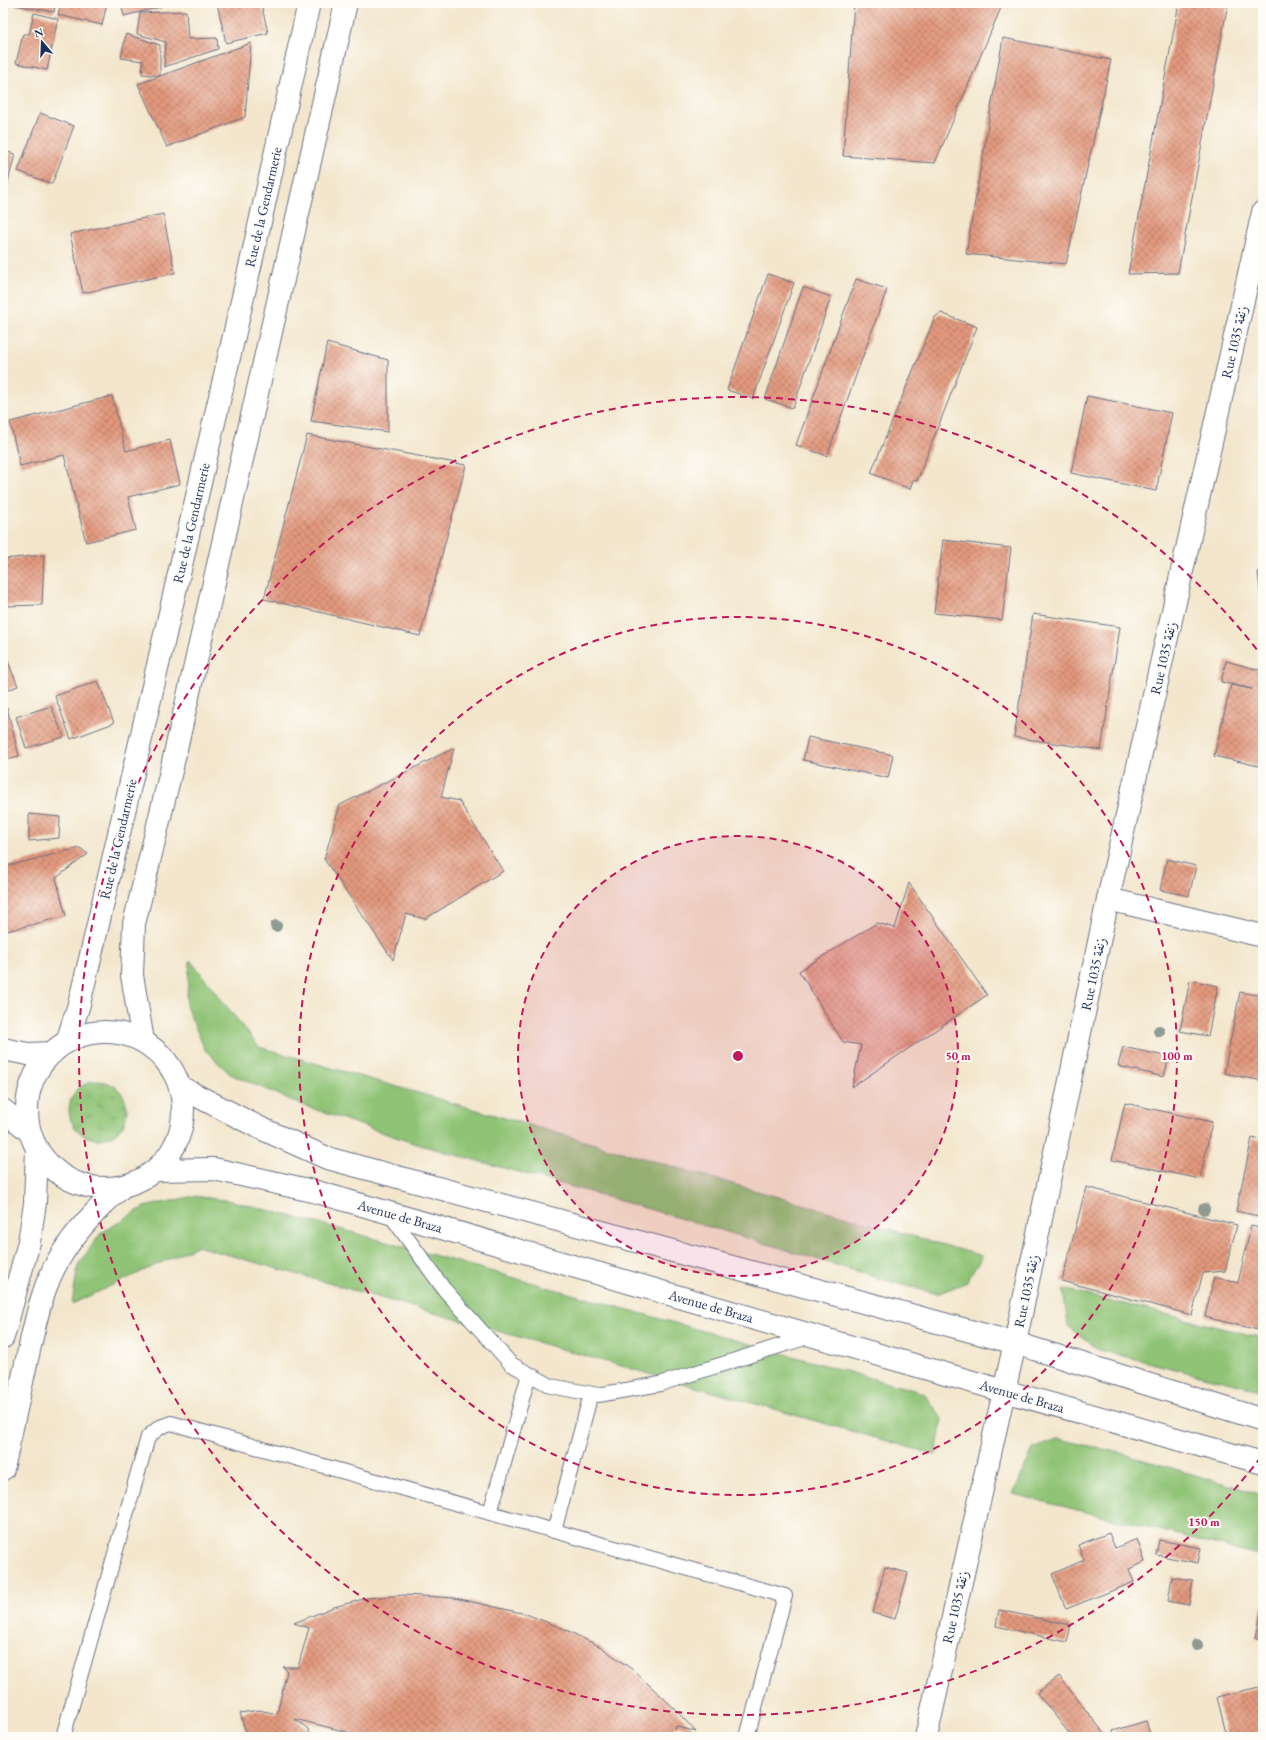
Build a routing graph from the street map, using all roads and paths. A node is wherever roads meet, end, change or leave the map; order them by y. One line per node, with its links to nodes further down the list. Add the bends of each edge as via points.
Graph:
1 (309, 3): 7 (main road, Rue de la Gendarmerie, via 90,959 79,1004)
2 (346, 3): 6 (main road, via 134,924 132,975)
3 (1263, 212): 4 (main road, Rue 1035 زنقة)
4 (1108, 899): 5 (main road); 17 (main road, Rue 1035 زنقة)
5 (1263, 936)
6 (143, 1041): 7 (main road, via 124,1034 105,1032 85,1035); 9 (main road, via 159,1053 172,1068)
7 (59, 1047): 8 (main road, via 28,1054); 11 (main road, via 40,1066 32,1080 26,1114)
8 (3, 1049)
9 (180, 1087): 12 (main road, via 184,1109 180,1132 171,1153); 17 (main road, via 245,1121 327,1158)
10 (3, 1110): 11 (main road)
11 (33, 1140): 13 (main road, via 49,1165 65,1177 83,1185 103,1188); 16 (main road, via 35,1203 30,1234)
12 (156, 1170): 13 (main road, via 140,1180); 14 (main road, Avenue de Braza, via 214,1170 317,1192)
13 (123, 1186): 23 (main road, via 87,1221 59,1258 47,1282 38,1309)
14 (389, 1213): 15 (main road, Avenue de Braza); 18 (lane, via 444,1290 511,1364)
15 (813, 1336): 19 (main road, Avenue de Braza); 20 (lane, via 660,1384)
16 (3, 1337)
17 (1015, 1343): 19 (main road, Rue 1035 زنقة); 21 (main road)
18 (529, 1374): 20 (lane, via 551,1386); 24 (lane)
19 (1004, 1391): 22 (main road, Avenue de Braza); 28 (main road, Rue 1035 زنقة)
20 (591, 1394): 25 (lane)
21 (1263, 1420)
22 (1263, 1462)
23 (3, 1469)
24 (490, 1513): 25 (lane); 26 (lane, via 171,1423 160,1427 148,1437)
25 (554, 1531): 27 (lane, via 785,1596)
26 (63, 1737)
27 (747, 1737)
28 (926, 1737)

